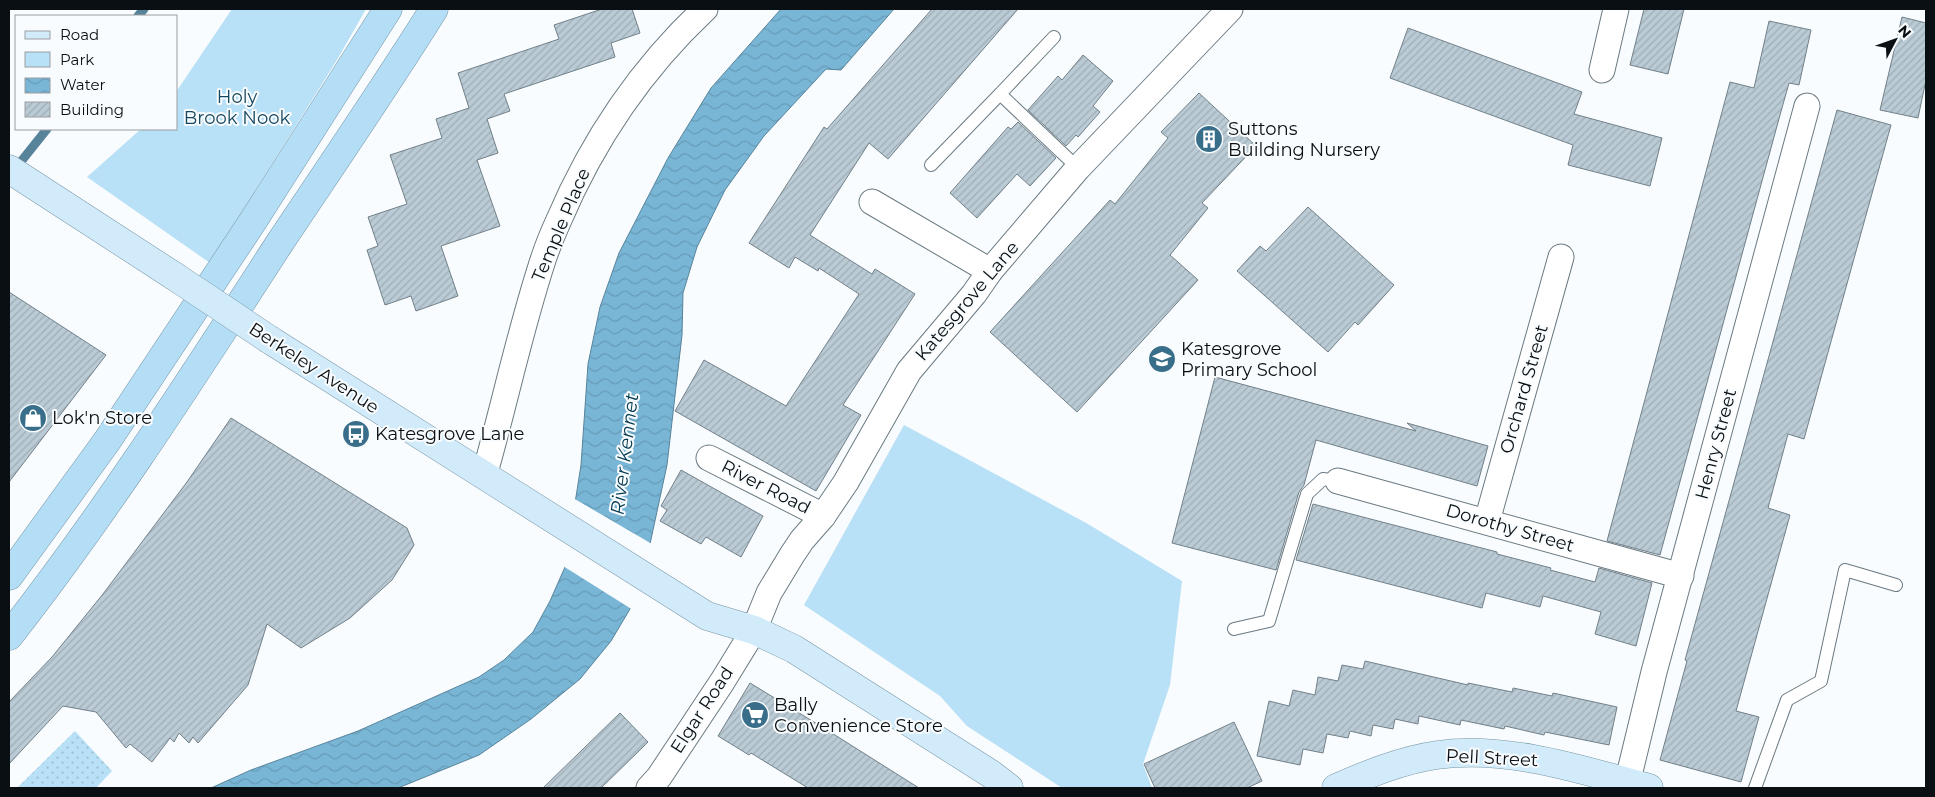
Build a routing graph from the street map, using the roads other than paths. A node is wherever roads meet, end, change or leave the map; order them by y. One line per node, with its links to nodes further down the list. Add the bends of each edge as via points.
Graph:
1 (388, 9): 21 (highway, via 107,441)
2 (434, 9): 26 (highway, via 146,449)
3 (705, 9): 17 (street, Temple Place, via 639,82 594,148 569,196 541,265)
4 (1230, 9): 11 (street, Katesgrove Lane)
5 (1616, 9): 7 (street)
6 (1054, 37): 8 (lane)
7 (1602, 70)
8 (1000, 94): 10 (lane); 11 (lane)
9 (1807, 106): 22 (street, Henry Street)
10 (931, 165)
11 (1078, 168): 15 (street, Katesgrove Lane)
12 (9, 169): 17 (main road, Berkeley Avenue, bridge)
13 (872, 202): 15 (street)
14 (1561, 257): 20 (street, Orchard Street)
15 (990, 272): 19 (street, Katesgrove Lane, via 910,371)
16 (709, 458): 19 (street, River Road)
17 (484, 476): 25 (main road, Berkeley Avenue, via 708,616)
18 (1338, 481): 20 (street, Dorothy Street); 24 (lane, via 1323,479 1307,494 1270,621)
19 (823, 516): 25 (street, Katesgrove Lane, via 792,554 769,592)
20 (1487, 521): 22 (street, Dorothy Street)
21 (9, 576)
22 (1681, 576): 28 (street, Henry Street, via 1654,672)
23 (1896, 585): 31 (lane, via 1845,570 1821,681 1787,700)
24 (1234, 629)
25 (754, 630): 29 (street, Elgar Road); 30 (main road, via 808,658)
26 (9, 636)
27 (1349, 786): 28 (main road, Pell Street, via 1413,760 1467,754 1537,759)
28 (1634, 786)
29 (649, 788)
30 (1009, 788)
31 (1755, 788)

